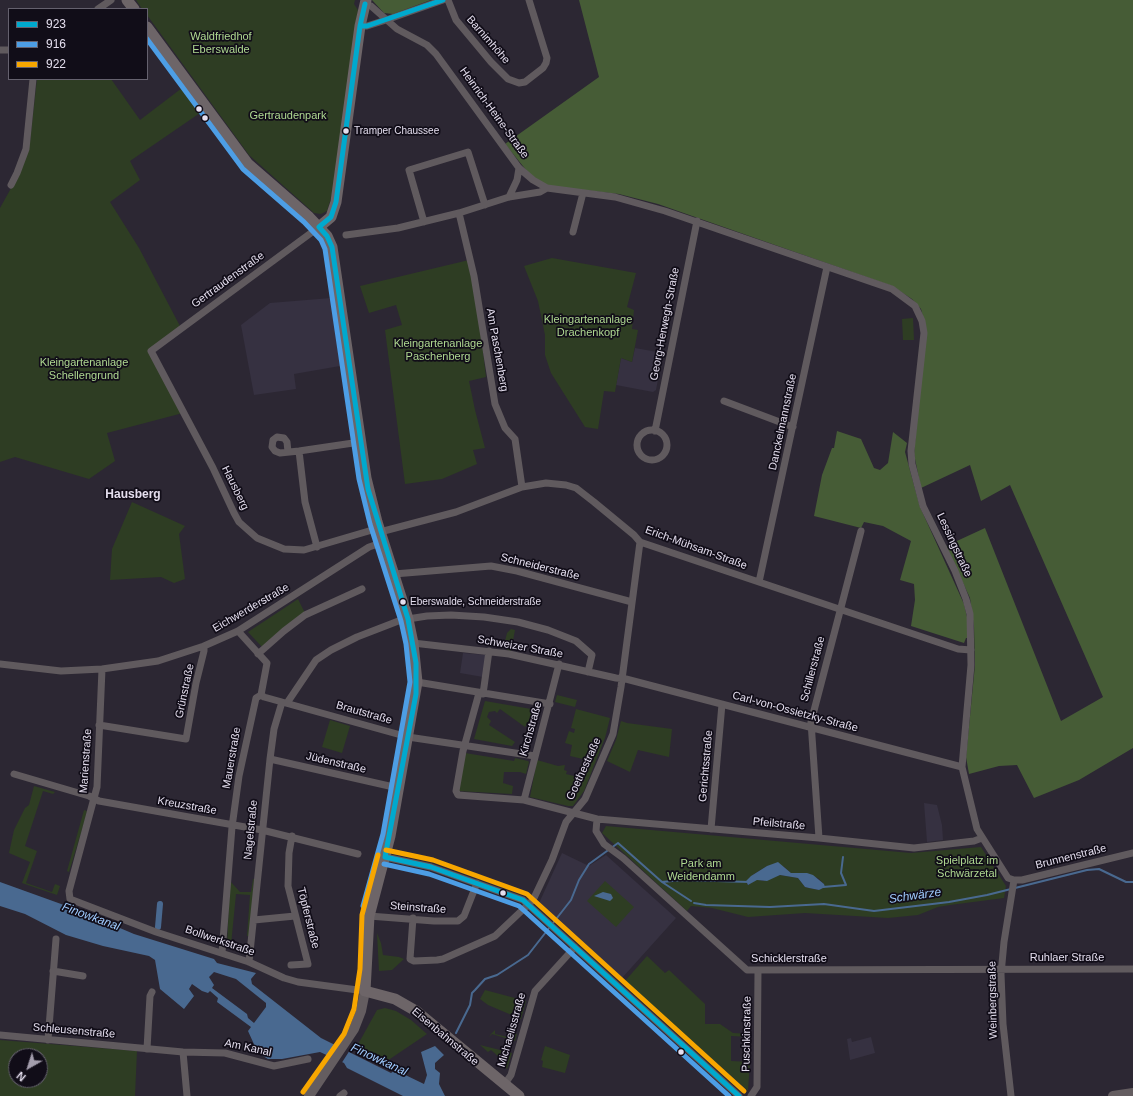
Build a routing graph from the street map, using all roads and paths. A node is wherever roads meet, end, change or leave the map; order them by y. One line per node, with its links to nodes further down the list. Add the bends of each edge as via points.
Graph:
1 (111, 0): 7 (street)
2 (127, 0): 8 (main road)
3 (443, 0): 9 (street)
4 (448, 0): 5 (street, Barnimhöhe, via 456,20 490,62 508,79 520,84 543,68 547,58)
5 (529, 0)
6 (366, 2): 9 (street, Heinrich-Heine-Straße); 10 (main road)
7 (99, 8)
8 (133, 8)
9 (386, 20): 10 (street); 13 (street, Heinrich-Heine-Straße, via 396,29 427,45 436,54)
10 (360, 26): 22 (main road, via 336,202 331,217)
11 (148, 28): 22 (main road, via 248,164)
12 (33, 80): 14 (street, via 26,149)
13 (519, 168): 15 (street, Heinrich-Heine-Straße); 17 (street, via 517,180)
14 (11, 185)
15 (547, 188): 16 (street, Heinrich-Heine-Straße); 17 (street, via 544,191)
16 (583, 193): 20 (street, Heinrich-Heine-Straße, via 639,202); 23 (street)
17 (509, 197): 18 (street)
18 (485, 205): 19 (street); 21 (street, via 468,152 410,170)
19 (459, 213): 21 (street); 33 (street, Am Paschenberg, via 474,276 495,404 505,428 515,439)
20 (697, 221): 25 (street, Heinrich-Heine-Straße); 29 (street, Georg-Herwegh-Straße)
21 (424, 222): 24 (street)
22 (319, 227): 26 (street, Gertraudenstraße); 30 (main road, via 327,236 332,248)
23 (574, 232)
24 (346, 235)
25 (827, 267): 28 (street, Danckelmannstraße); 47 (street, Lessingstraße, via 899,293 915,306 922,320 923,349 913,431 912,464 922,506 955,571 966,599 971,627)
26 (150, 350): 37 (street, Hausberg, via 239,522 257,538 276,546 294,550)
27 (724, 400): 28 (street)
28 (793, 427): 39 (street, Danckelmannstraße)
29 (654, 431): 29 (street, via 644,432 637,445 640,455 649,460 659,458 666,450 666,440)
30 (360, 442): 31 (street); 35 (main road, via 368,490)
31 (299, 451): 32 (street); 37 (street, via 305,502)
32 (288, 452)
33 (522, 487): 35 (street, Erich-Mühsam-Straße, via 456,512); 36 (street, Erich-Mühsam-Straße, via 546,483 576,488)
34 (861, 531): 42 (street, Schillerstraße)
35 (381, 534): 37 (street, Hausberg); 38 (main road); 44 (street, Eichwerderstraße, via 370,547)
36 (640, 542): 39 (street, Erich-Mühsam-Straße); 41 (street, Goethestraße)
37 (317, 547)
38 (394, 574): 41 (street, Schneiderstraße, via 491,566); 43 (main road)
39 (759, 582): 42 (street, Erich-Mühsam-Straße)
40 (362, 589): 49 (street, via 295,621)
41 (632, 602): 54 (street, Goethestraße)
42 (840, 609): 47 (street, Erich-Mühsam-Straße, via 958,649); 62 (street, Schillerstraße)
43 (405, 619): 45 (main road); 53 (street, Nagelstraße, via 451,615 484,617 548,630 576,641 592,655); 58 (street, Nagelstraße, via 356,637 316,660)
44 (238, 631): 46 (street, Eichwerderstraße); 49 (street, Mauerstraße)
45 (413, 643): 48 (street, Schweizer Straße); 55 (main road)
46 (204, 646): 52 (street, Eichwerderstraße, via 158,661); 61 (street, Grünstraße, via 186,739)
47 (971, 650): 67 (street, Lessingstraße)
48 (489, 651): 51 (street, Schweizer Straße); 56 (street)
49 (258, 654): 57 (street, Mauerstraße, via 268,667)
50 (0, 664): 52 (street, Eichwerderstraße, via 61,671)
51 (559, 664): 53 (street, Schweizer Straße); 59 (street, Kirchstraße)
52 (102, 669): 61 (street, Marienstraße)
53 (588, 672): 54 (street, Schweizer Straße)
54 (622, 678): 60 (street, Carl-von-Ossietzky-Straße); 72 (street, Goethestraße, via 613,734 585,798)
55 (417, 682): 56 (street); 63 (main road)
56 (481, 693): 59 (street); 64 (street)
57 (261, 695): 58 (street, Brautstraße); 74 (street, Mauerstraße, via 256,698 244,747)
58 (284, 703): 63 (street, Brautstraße); 66 (street, Nagelstraße, via 274,729)
59 (550, 704): 65 (street, Kirchstraße)
60 (722, 704): 62 (street, Carl-von-Ossietzky-Straße); 75 (street, Gerichtsstraße)
61 (99, 725): 70 (street, Marienstraße)
62 (810, 727): 67 (street, Carl-von-Ossietzky-Straße); 78 (street, Schillerstraße)
63 (408, 737): 64 (street, Brautstraße); 69 (main road)
64 (464, 746): 65 (street, Brautstraße); 71 (street, Pfeilstraße, via 456,793)
65 (534, 756): 71 (street, Kirchstraße)
66 (270, 759): 69 (street, Jüdenstraße); 76 (street, Nagelstraße)
67 (962, 767): 79 (street, Lessingstraße, via 975,824)
68 (14, 774): 70 (street, Kreuzstraße)
69 (398, 788): 82 (main road)
70 (94, 799): 74 (street, Kreuzstraße); 85 (street, Marienstraße, via 69,891)
71 (524, 800): 72 (street, Pfeilstraße)
72 (574, 813): 73 (street, Pfeilstraße); 86 (street, Goethestraße, via 566,822 552,860 535,896)
73 (597, 819): 75 (street, Pfeilstraße); 99 (street, Schicklerstraße, via 597,836 613,852 623,858 744,969)
74 (232, 825): 76 (street, Kreuzstraße); 93 (street, Mauerstraße)
75 (712, 829): 78 (street, Pfeilstraße)
76 (262, 830): 77 (street, Kreuzstraße); 90 (street, Nagelstraße)
77 (292, 836): 81 (street, Kreuzstraße); 87 (street, Töpferstraße, via 288,886)
78 (819, 838): 79 (street, Pfeilstraße, via 914,848)
79 (982, 838): 84 (street, Lessingstraße)
80 (1133, 853): 84 (street, Brunnenstraße, via 1022,880)
81 (358, 854)
82 (383, 859): 83 (street, via 431,867); 88 (main road)
83 (477, 883): 86 (street); 89 (street, Steinstraße, via 464,916 458,921)
84 (1013, 886): 97 (street, Weinbergstraße)
85 (70, 899): 93 (street, Bollwerkstraße, via 156,932)
86 (528, 904): 89 (street, Goethestraße, via 495,936 443,959 414,961 409,957); 92 (street)
87 (295, 916): 90 (street); 95 (street, Töpferstraße, via 308,964)
88 (369, 916): 89 (street, Steinstraße); 101 (main road)
89 (412, 918)
90 (254, 920): 94 (street, Nagelstraße)
91 (56, 939): 98 (street)
92 (574, 947): 108 (street, Michaelisstraße, via 535,991 511,1075); 113 (street)
93 (222, 953): 94 (street, Bollwerkstraße)
94 (249, 962): 101 (street, Bollwerkstraße, via 298,982)
95 (291, 965)
96 (1133, 969): 97 (street, Ruhlaer Straße)
97 (1002, 970): 99 (street, Schicklerstraße); 115 (street, Weinbergstraße, via 1003,1024)
98 (53, 971): 100 (street); 104 (street)
99 (754, 971): 114 (street, Puschkinstraße, via 757,1087)
100 (83, 976)
101 (365, 991): 108 (main road, Eisenbahnstraße, via 396,999 416,1011); 111 (main road, via 359,1016 345,1044)
102 (152, 992): 105 (street)
103 (0, 1035): 104 (street, Schleusenstraße)
104 (48, 1040): 105 (street, Schleusenstraße)
105 (147, 1049): 106 (street, Schleusenstraße)
106 (184, 1052): 107 (street, Am Kanal, via 224,1053 274,1066); 110 (street)
107 (308, 1059)
108 (504, 1085): 112 (main road, Eisenbahnstraße)
109 (1133, 1093): 116 (main road)
110 (187, 1096)
111 (310, 1096)
112 (519, 1096)
113 (739, 1096)
114 (751, 1096)
115 (1011, 1096)
116 (1113, 1096)

